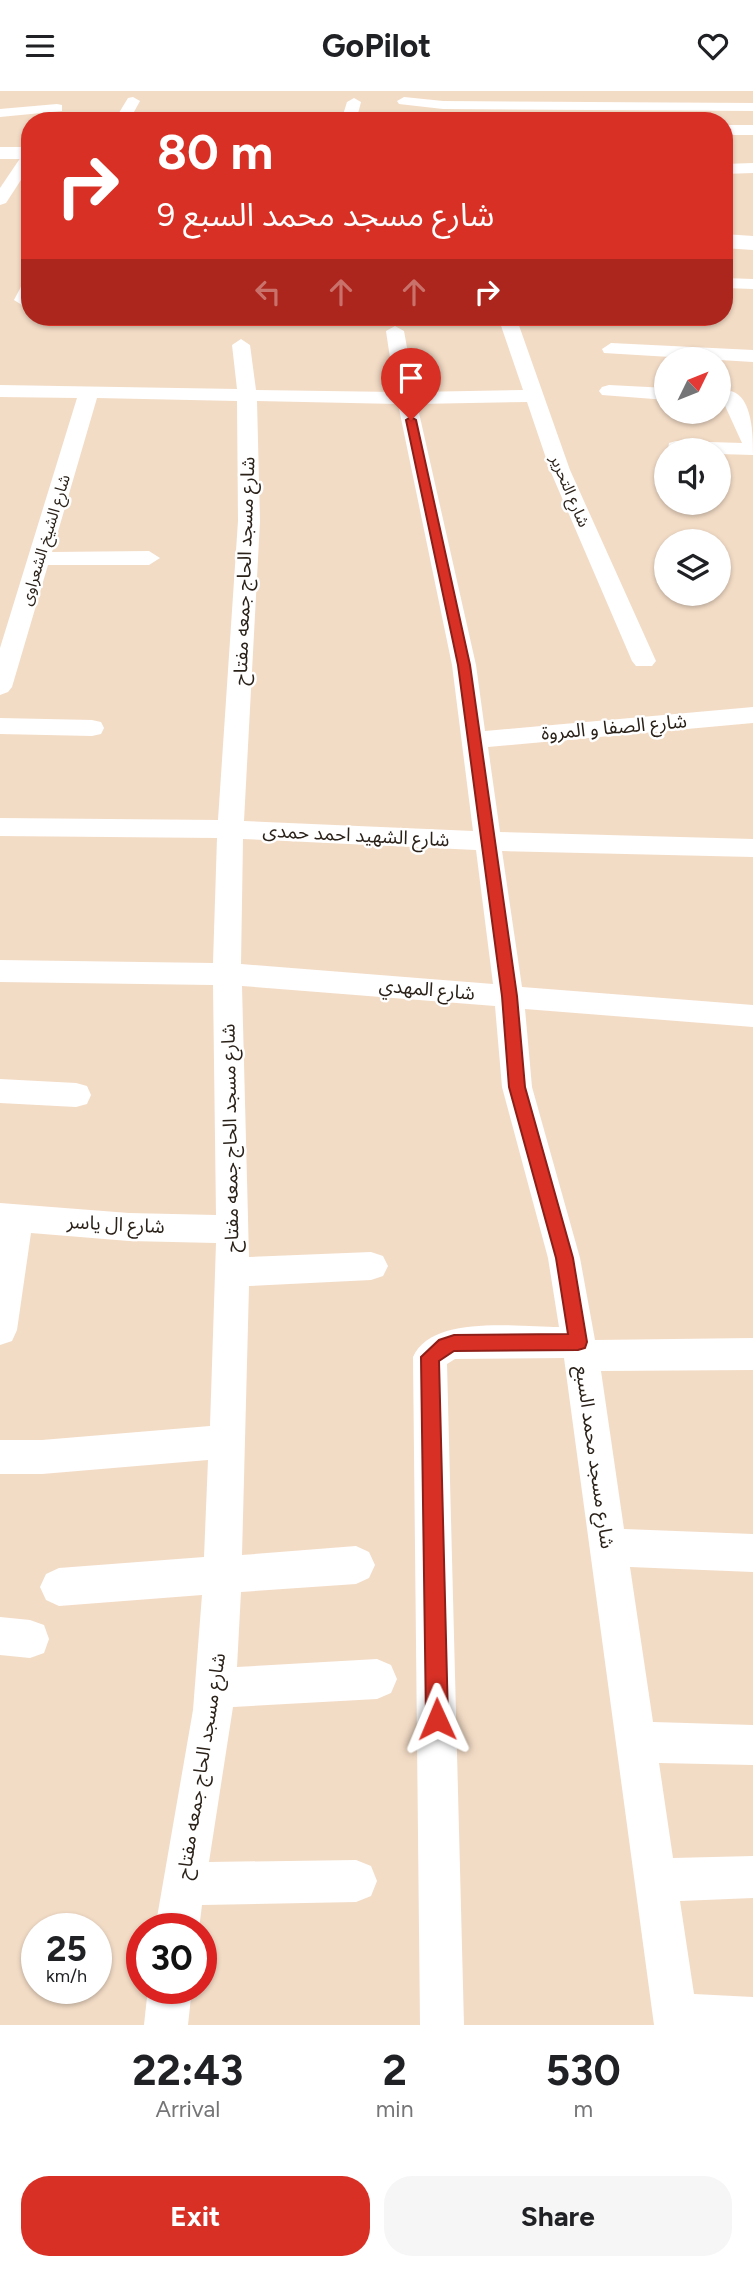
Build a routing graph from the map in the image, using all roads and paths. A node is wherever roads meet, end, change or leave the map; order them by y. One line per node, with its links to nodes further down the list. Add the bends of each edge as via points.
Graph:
1 (67, 91): 6 (street)
2 (133, 101): 7 (street)
3 (404, 101): 5 (street)
4 (354, 102): 8 (street)
5 (753, 107)
6 (55, 112)
7 (126, 112)
8 (351, 112)
9 (0, 113): 10 (street)
10 (21, 114)
11 (753, 130): 12 (street)
12 (733, 131)
13 (0, 153): 14 (street)
14 (21, 153)
15 (21, 167): 18 (street)
16 (733, 170): 17 (street)
17 (752, 172)
18 (0, 200)
19 (733, 242): 20 (street)
20 (753, 243)
21 (733, 283): 22 (street)
22 (753, 284)
23 (510, 326): 33 (street, شارع التحرير)
24 (395, 331): 35 (street, شارع مسجد محمد السبع)
25 (242, 345): 32 (street, شارع مسجد الحاج جمعه مفتاح)
26 (611, 349): 27 (street)
27 (753, 356)
28 (0, 391): 30 (street)
29 (609, 391): 31 (street)
30 (89, 393): 32 (street); 41 (street, شارع الشيخ الشعراوى)
31 (654, 393)
32 (247, 395): 35 (street); 49 (street, شارع مسجد الحاج جمعه مفتاح, via 246,594)
33 (533, 396): 35 (street); 42 (street, شارع التحرير, via 560,470)
34 (732, 397): 36 (street)
35 (406, 398): 47 (street, شارع مسجد محمد السبع, via 464,665)
36 (753, 398)
37 (732, 410): 39 (street)
38 (731, 447): 39 (street)
39 (753, 447)
40 (149, 558): 41 (street)
41 (40, 559): 43 (street, شارع الشيخ الشعراوى)
42 (644, 661)
43 (0, 687)
44 (753, 715): 47 (street, شارع الصفا و المروة)
45 (0, 726): 46 (street)
46 (92, 728)
47 (475, 740): 50 (street, شارع مسجد محمد السبع)
48 (0, 827): 49 (street, شارع الشهيد احمد حمدى)
49 (230, 829): 50 (street, شارع الشهيد احمد حمدى); 53 (street, شارع مسجد الحاج جمعه مفتاح)
50 (489, 841): 51 (street, شارع الشهيد احمد حمدى); 54 (street, شارع مسجد محمد السبع)
51 (753, 848)
52 (0, 971): 53 (street)
53 (227, 974): 54 (street, شارع المهدي); 59 (street, شارع مسجد الحاج جمعه مفتاح)
54 (509, 996): 55 (street, شارع المهدي); 63 (street, شارع مسجد محمد السبع, via 517,1087 564,1258)
55 (753, 1016)
56 (0, 1091): 57 (street)
57 (76, 1095)
58 (9, 1217): 59 (street, شارع ال ياسر, via 129,1227); 62 (street)
59 (233, 1229): 61 (street, شارع مسجد الحاج جمعه مفتاح)
60 (370, 1266): 61 (street)
61 (233, 1272): 65 (street, شارع مسجد الحاج جمعه مفتاح)
62 (0, 1330)
63 (579, 1349): 64 (street); 67 (street, شارع مسجد محمد السبع); 85 (street, via 454,1343 430,1357)
64 (753, 1354)
65 (227, 1441): 66 (street); 70 (street, شارع مسجد الحاج جمعه مفتاح)
66 (0, 1457)
67 (607, 1547): 68 (street); 74 (street, شارع مسجد محمد السبع)
68 (753, 1553)
69 (356, 1565): 70 (street)
70 (222, 1576): 71 (street); 73 (street, شارع مسجد الحاج جمعه مفتاح)
71 (59, 1587)
72 (377, 1679): 73 (street)
73 (215, 1688): 79 (street, شارع مسجد الحاج جمعه مفتاح)
74 (637, 1742): 75 (street); 77 (street, شارع مسجد محمد السبع)
75 (753, 1745)
76 (753, 1877): 77 (street)
77 (654, 1880): 83 (street, شارع مسجد محمد السبع)
78 (356, 1881): 79 (street)
79 (182, 1884): 80 (street, شارع مسجد الحاج جمعه مفتاح)
80 (179, 1913)
81 (168, 2004): 84 (street)
82 (753, 2019): 83 (street)
83 (676, 2020)
84 (166, 2025)
85 (442, 2025)

